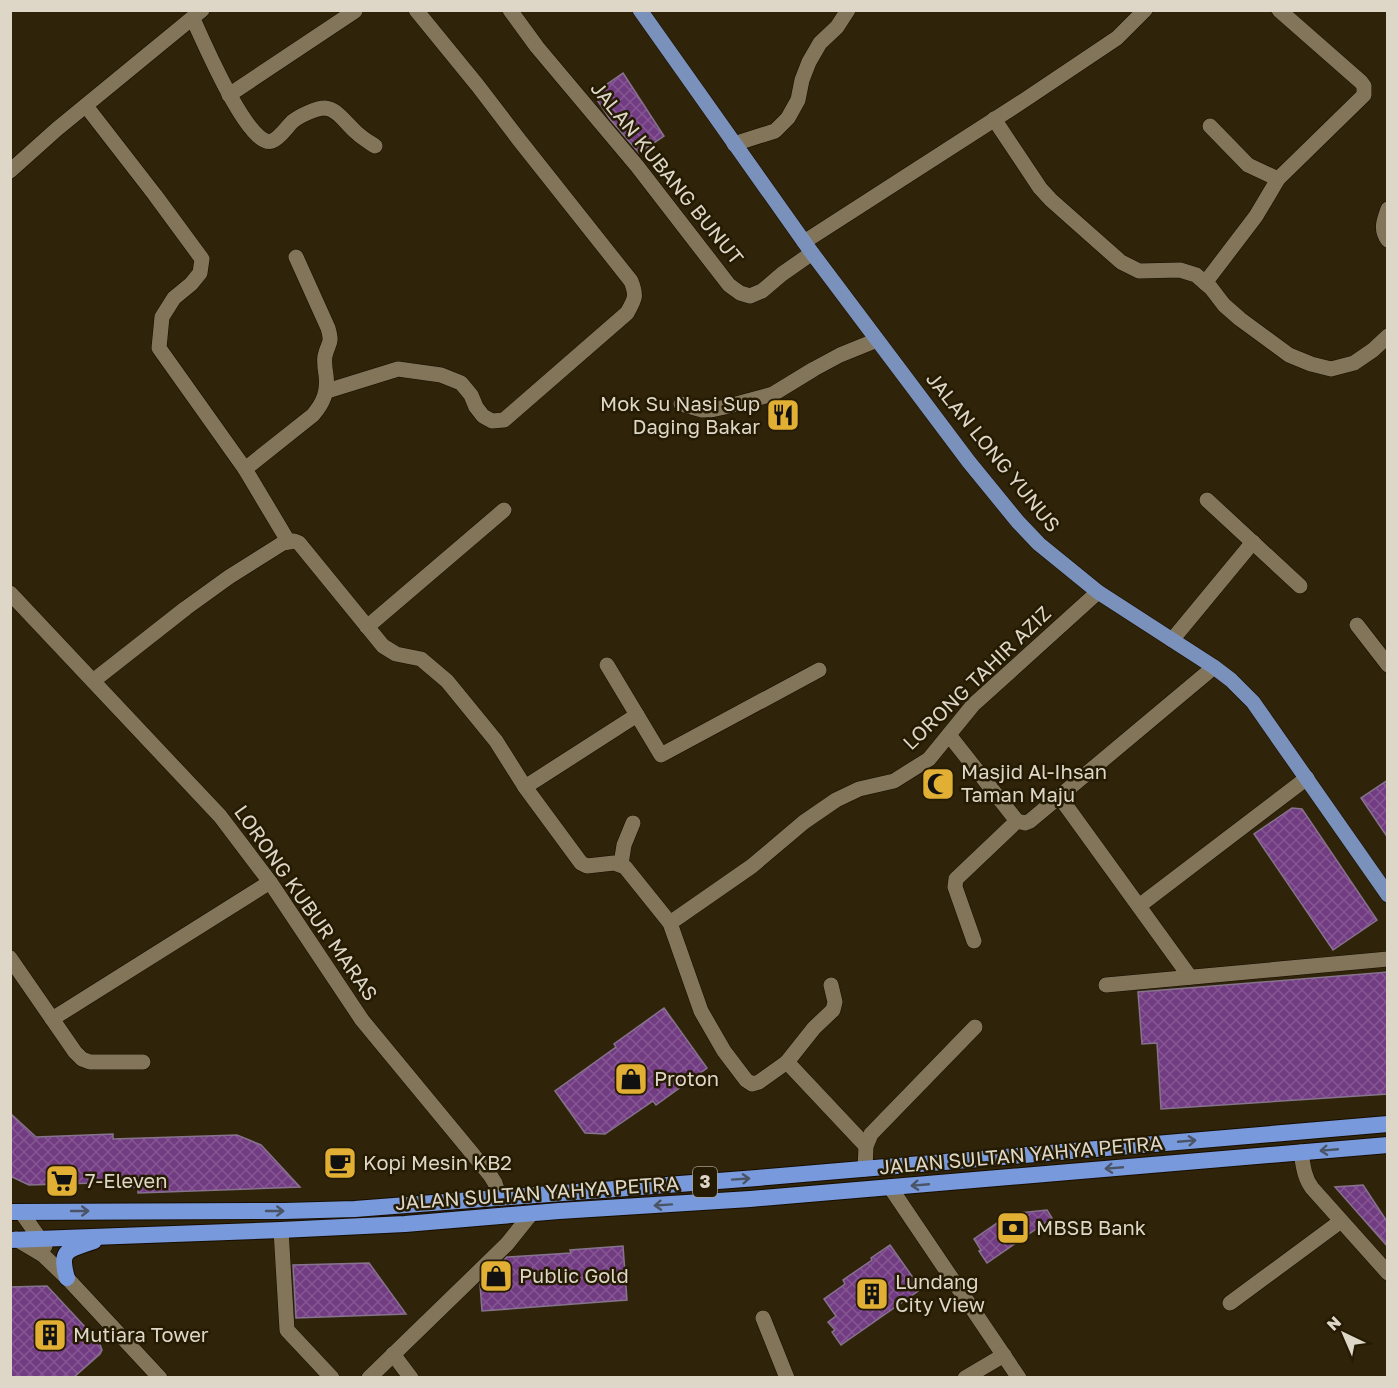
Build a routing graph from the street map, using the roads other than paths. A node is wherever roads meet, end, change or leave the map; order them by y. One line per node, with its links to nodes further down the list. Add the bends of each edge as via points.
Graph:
1 (416, 10): 24 (street, via 631,281 636,293 634,302 627,313 504,420 492,421 483,416 462,383 441,375 398,369)
2 (510, 10): 19 (street, JALAN KUBANG BUNUT, via 729,285 750,296 762,291)
3 (640, 10): 13 (main road, JALAN LONG YUNUS)
4 (848, 10): 13 (street, via 809,62 788,118 775,131)
5 (1145, 10): 11 (street, via 1117,38)
6 (1279, 10): 16 (street, via 1361,82 1364,90 1361,98)
7 (355, 11): 9 (street)
8 (198, 15): 9 (street); 10 (street)
9 (229, 95): 14 (street, via 247,124 265,141 276,139 295,120 324,108 334,110)
10 (86, 106): 15 (street); 26 (street, via 202,259 200,273 174,298 162,317 159,348)
11 (994, 119): 19 (street); 21 (street, via 1040,188 1121,262 1139,271 1180,270)
12 (1210, 126): 16 (street, via 1248,165)
13 (734, 144): 19 (main road, JALAN LONG YUNUS)
14 (375, 146)
15 (10, 171)
16 (1278, 179): 21 (street, via 1256,216)
17 (1388, 209): 18 (street, via 1383,229)
18 (1388, 240)
19 (808, 248): 23 (main road, JALAN LONG YUNUS)
20 (296, 257): 24 (street, via 331,338 324,365)
21 (1205, 283): 22 (street, via 1240,319 1289,355 1311,364 1331,369 1354,363)
22 (1388, 336)
23 (877, 340): 25 (street, via 814,369 773,394 711,410); 32 (main road, JALAN LONG YUNUS, via 1018,522)
24 (327, 392): 26 (street, via 313,414)
25 (681, 404)
26 (245, 470): 29 (street)
27 (1207, 500): 30 (street)
28 (504, 510): 35 (street)
29 (288, 542): 35 (street, via 303,547); 41 (street, via 220,583)
30 (1253, 542): 31 (street); 36 (street)
31 (1300, 586)
32 (1098, 592): 36 (main road, JALAN LONG YUNUS); 43 (street, LORONG TAHIR AZIZ, via 973,705)
33 (10, 593): 41 (street, LORONG KUBUR MARAS)
34 (1357, 625): 38 (street)
35 (367, 627): 45 (street, via 383,646 396,654 421,659 447,681 496,741)
36 (1172, 640): 39 (main road, JALAN LONG YUNUS)
37 (607, 664): 42 (street)
38 (1388, 666)
39 (1214, 667): 44 (main road, JALAN LONG YUNUS, via 1253,702); 46 (street)
40 (819, 670): 42 (street, via 661,755)
41 (93, 681): 50 (street, LORONG KUBUR MARAS, via 220,816)
42 (638, 715): 45 (street)
43 (949, 735): 47 (street); 53 (street, LORONG TAHIR AZIZ, via 925,762 894,781 859,789 836,800 752,866)
44 (1307, 778): 51 (main road, JALAN LONG YUNUS); 52 (street)
45 (525, 787): 49 (street, via 581,863)
46 (1059, 796): 47 (street, via 1028,822); 52 (street)
47 (1017, 821): 54 (street, via 956,879 955,887)
48 (633, 823): 49 (street)
49 (621, 864): 53 (street)
50 (270, 882): 60 (street); 70 (street, LORONG KUBUR MARAS, via 362,1020 490,1175)
51 (1388, 895)
52 (1138, 906): 57 (street)
53 (670, 923): 63 (street, via 701,1011 746,1080 752,1084 759,1082)
54 (974, 940)
55 (10, 958): 60 (street)
56 (1388, 959): 57 (street)
57 (1190, 977): 59 (street)
58 (831, 985): 63 (street, via 836,1002 833,1010)
59 (1106, 985)
60 (52, 1019): 62 (street, via 75,1053 86,1061)
61 (975, 1027): 66 (street, via 871,1134)
62 (142, 1062)
63 (787, 1062): 66 (street)
64 (1388, 1124): 68 (highway, JALAN SULTAN YAHYA PETRA / 3, one-way to 64)
65 (1388, 1145): 67 (highway, JALAN SULTAN YAHYA PETRA / 3, one-way to 67)
66 (866, 1146): 68 (street)
67 (1301, 1152): 69 (highway, JALAN SULTAN YAHYA PETRA / 3, one-way to 69); 73 (street, via 1306,1180)
68 (865, 1169): 70 (highway, JALAN SULTAN YAHYA PETRA / 3, one-way to 68)
69 (890, 1187): 72 (highway, JALAN SULTAN YAHYA PETRA / 3, one-way to 72); 83 (street)
70 (500, 1198): 71 (highway, JALAN SULTAN YAHYA PETRA / 3, one-way to 70, via 322,1210)
71 (16, 1212): 77 (street)
72 (531, 1214): 74 (highway, JALAN SULTAN YAHYA PETRA / 3); 82 (street, via 507,1244)
73 (1341, 1221): 78 (street); 80 (street)
74 (281, 1230): 75 (highway, JALAN SULTAN YAHYA PETRA / 3); 85 (street, via 287,1330)
75 (109, 1236): 77 (highway, JALAN SULTAN YAHYA PETRA / 3); 79 (highway, via 66,1253 63,1262)
76 (13, 1239): 77 (highway, JALAN SULTAN YAHYA PETRA / 3); 79 (street, via 43,1255)
77 (40, 1239): 79 (street)
78 (1388, 1273)
79 (68, 1278): 84 (street)
80 (1230, 1303)
81 (762, 1318): 88 (street)
82 (393, 1354): 86 (street); 87 (street)
83 (1004, 1355): 89 (street); 90 (street)
84 (160, 1377)
85 (332, 1377)
86 (369, 1377)
87 (411, 1377)
88 (787, 1377)
89 (965, 1377)
90 (1019, 1377)

